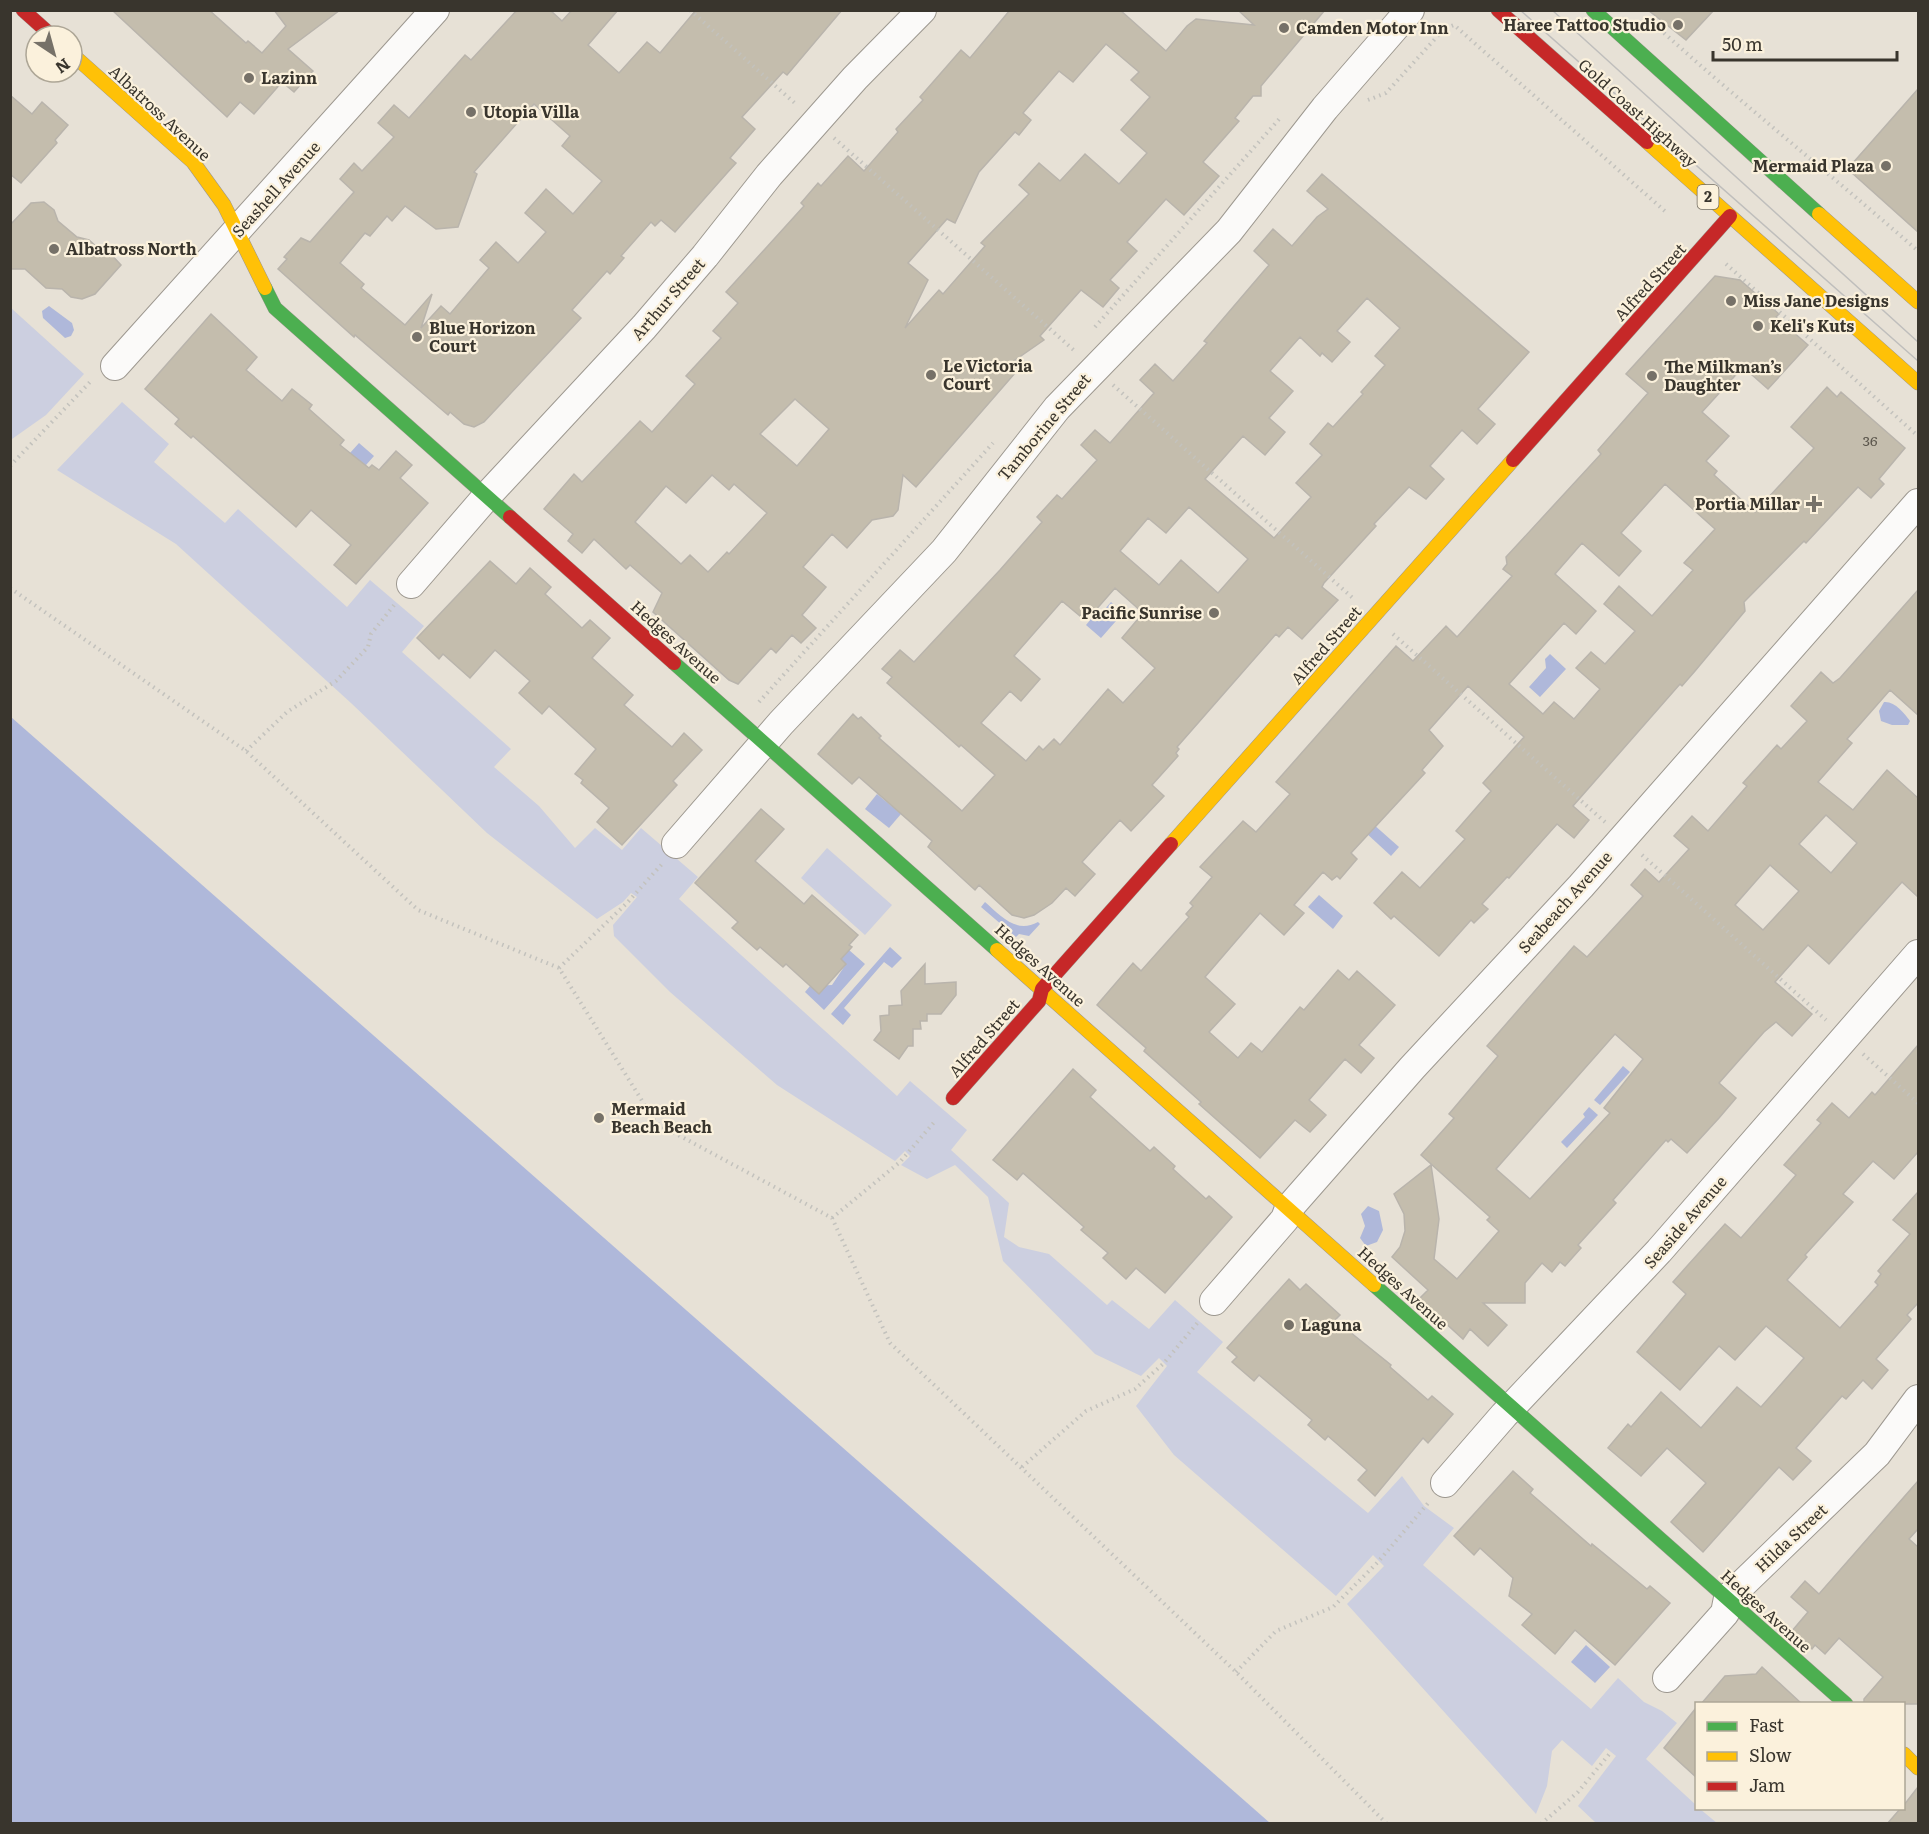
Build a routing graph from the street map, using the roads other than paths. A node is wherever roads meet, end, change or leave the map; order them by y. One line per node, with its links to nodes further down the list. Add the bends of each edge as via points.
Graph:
1 (24, 10): 7 (main road)
2 (435, 10): 10 (street, Seashell Avenue)
3 (922, 10): 14 (street, Arthur Street, via 816,122 645,327)
4 (1410, 10): 17 (street, Tamborine Street, via 1325,108 1229,231 1093,368 938,558)
5 (1498, 10): 9 (main road, Gold Coast Highway / 2)
6 (1593, 10): 11 (main road)
7 (39, 24)
8 (84, 65): 10 (main road, Albatross Avenue, via 193,162 224,205)
9 (1730, 216): 13 (main road, Gold Coast Highway / 2); 20 (main road, Alfred Street)
10 (237, 232): 12 (street, Seashell Avenue); 14 (main road, Hedges Avenue, via 275,308)
11 (1918, 302)
12 (104, 373)
13 (1918, 383)
14 (487, 496): 16 (street, Arthur Street); 17 (main road, Hedges Avenue)
15 (1918, 503): 22 (street, Seabeach Avenue)
16 (411, 584)
17 (764, 743): 18 (street, Tamborine Street); 20 (main road, Hedges Avenue)
18 (669, 854)
19 (1918, 954): 25 (street, Seaside Avenue, via 1636,1278)
20 (1042, 989): 21 (main road, Alfred Street, via 1039,1001); 22 (main road, Hedges Avenue)
21 (953, 1098)
22 (1289, 1208): 23 (street, Seabeach Avenue, via 1286,1219); 25 (main road, Hedges Avenue)
23 (1214, 1301)
24 (1918, 1399): 27 (street, Hilda Street, via 1877,1454)
25 (1514, 1408): 26 (street, Seaside Avenue); 27 (main road, Hedges Avenue)
26 (1445, 1483)
27 (1728, 1598): 28 (street, Hilda Street, via 1725,1613); 29 (main road, Hedges Avenue)
28 (1667, 1678)
29 (1844, 1702)
30 (1905, 1755): 31 (main road)
31 (1918, 1768)

